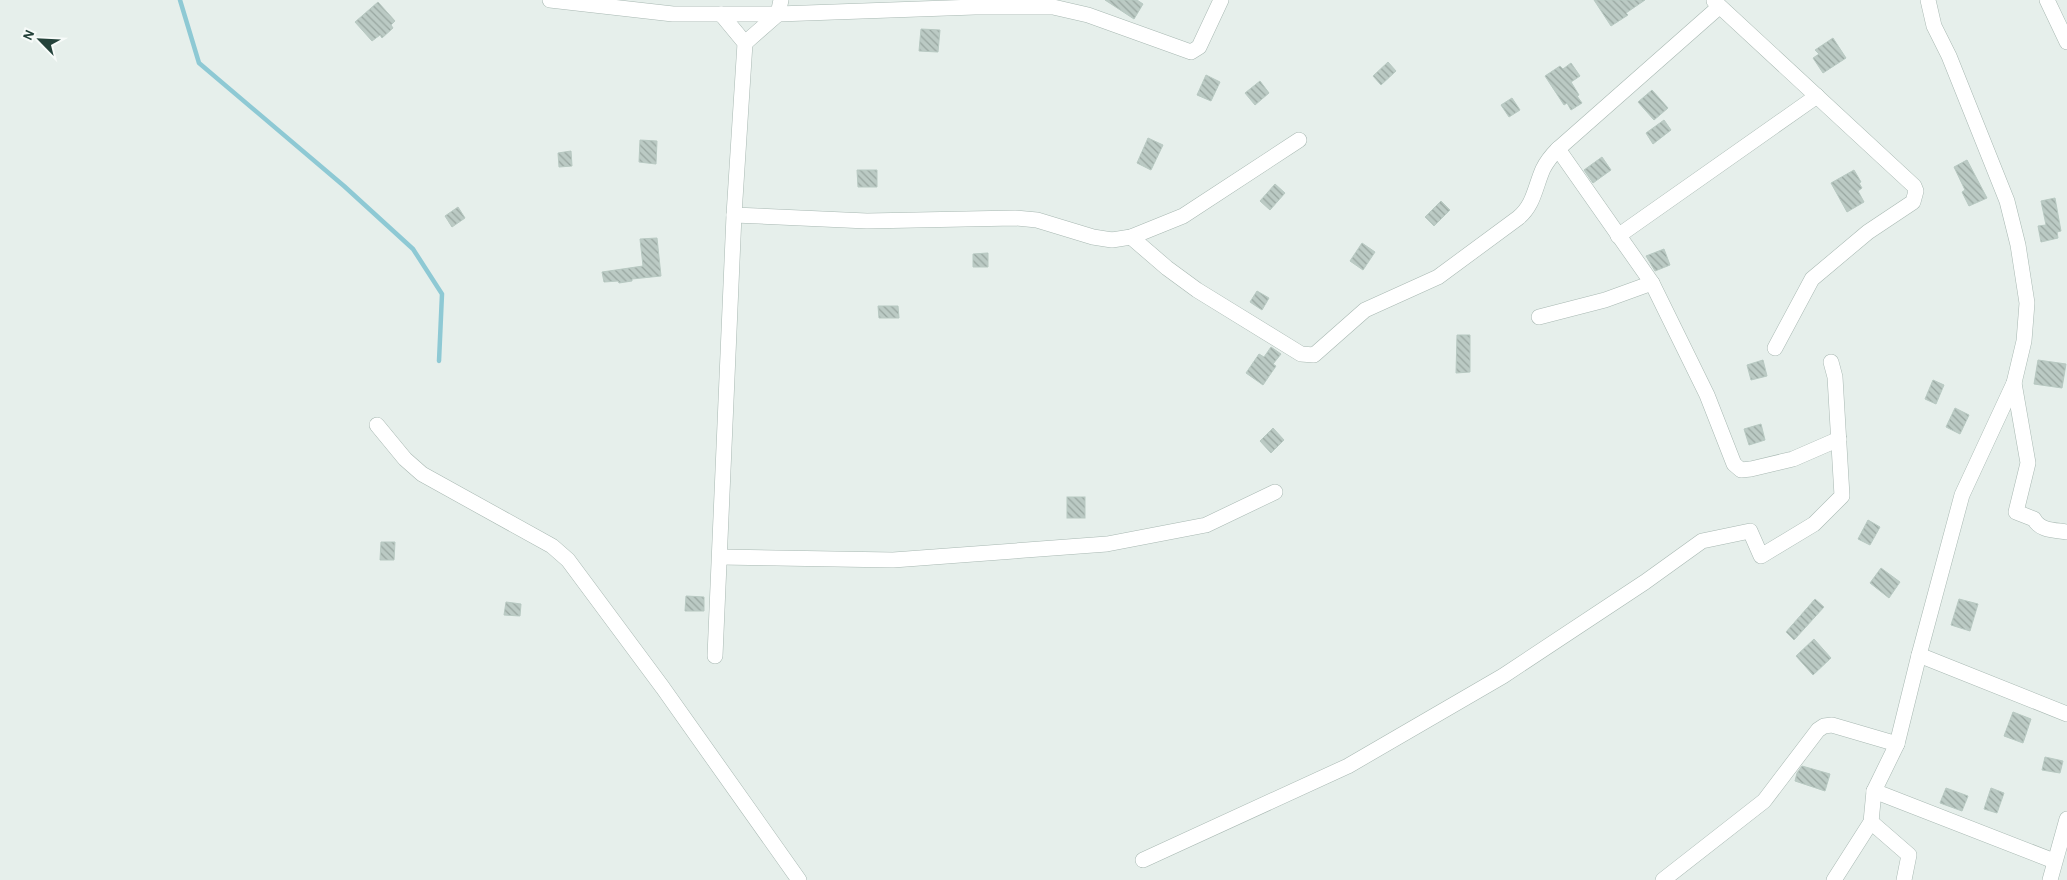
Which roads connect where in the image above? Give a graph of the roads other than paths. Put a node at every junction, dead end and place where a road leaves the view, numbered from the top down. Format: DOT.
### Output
graph roads {
  1 [pos="550,0"];
  2 [pos="1221,0"];
  3 [pos="1928,0"];
  4 [pos="2048,0"];
  5 [pos="1716,4"];
  6 [pos="779,7"];
  7 [pos="721,14"];
  8 [pos="2067,42"];
  9 [pos="745,43"];
  10 [pos="1817,96"];
  11 [pos="1299,140"];
  12 [pos="1558,149"];
  13 [pos="734,216"];
  14 [pos="1618,236"];
  15 [pos="1131,237"];
  16 [pos="1652,283"];
  17 [pos="1539,316"];
  18 [pos="1775,348"];
  19 [pos="1831,362"];
  20 [pos="2014,383"];
  21 [pos="377,426"];
  22 [pos="1839,439"];
  23 [pos="1275,492"];
  24 [pos="2067,532"];
  25 [pos="720,557"];
  26 [pos="1919,655"];
  27 [pos="715,656"];
  28 [pos="2067,714"];
  29 [pos="1897,744"];
  30 [pos="1874,791"];
  31 [pos="2067,819"];
  32 [pos="1871,822"];
  33 [pos="1144,860"];
  34 [pos="2054,862"];
  35 [pos="799,880"];
  36 [pos="1663,880"];
  37 [pos="1834,880"];
  38 [pos="1904,880"];
  39 [pos="2050,880"];
  1 -- 7 [label="street"];
  2 -- 6 [label="street"];
  3 -- 20 [label="street"];
  4 -- 8 [label="street"];
  5 -- 10 [label="street"];
  5 -- 12 [label="street"];
  6 -- 7 [label="street"];
  6 -- 9 [label="street"];
  7 -- 9 [label="street"];
  9 -- 13 [label="street"];
  10 -- 14 [label="street"];
  10 -- 18 [label="street"];
  11 -- 15 [label="street"];
  12 -- 14 [label="street"];
  12 -- 15 [label="street"];
  13 -- 15 [label="street"];
  13 -- 25 [label="street"];
  14 -- 16 [label="street"];
  16 -- 17 [label="street"];
  16 -- 22 [label="street"];
  19 -- 22 [label="street"];
  20 -- 24 [label="street"];
  20 -- 26 [label="street"];
  21 -- 35 [label="street"];
  22 -- 33 [label="street"];
  23 -- 25 [label="street"];
  25 -- 27 [label="street"];
  26 -- 28 [label="street"];
  26 -- 29 [label="street"];
  29 -- 30 [label="street"];
  29 -- 36 [label="street"];
  30 -- 32 [label="street"];
  30 -- 34 [label="street"];
  31 -- 34 [label="street"];
  32 -- 37 [label="street"];
  32 -- 38 [label="street"];
  34 -- 39 [label="street"];
}
